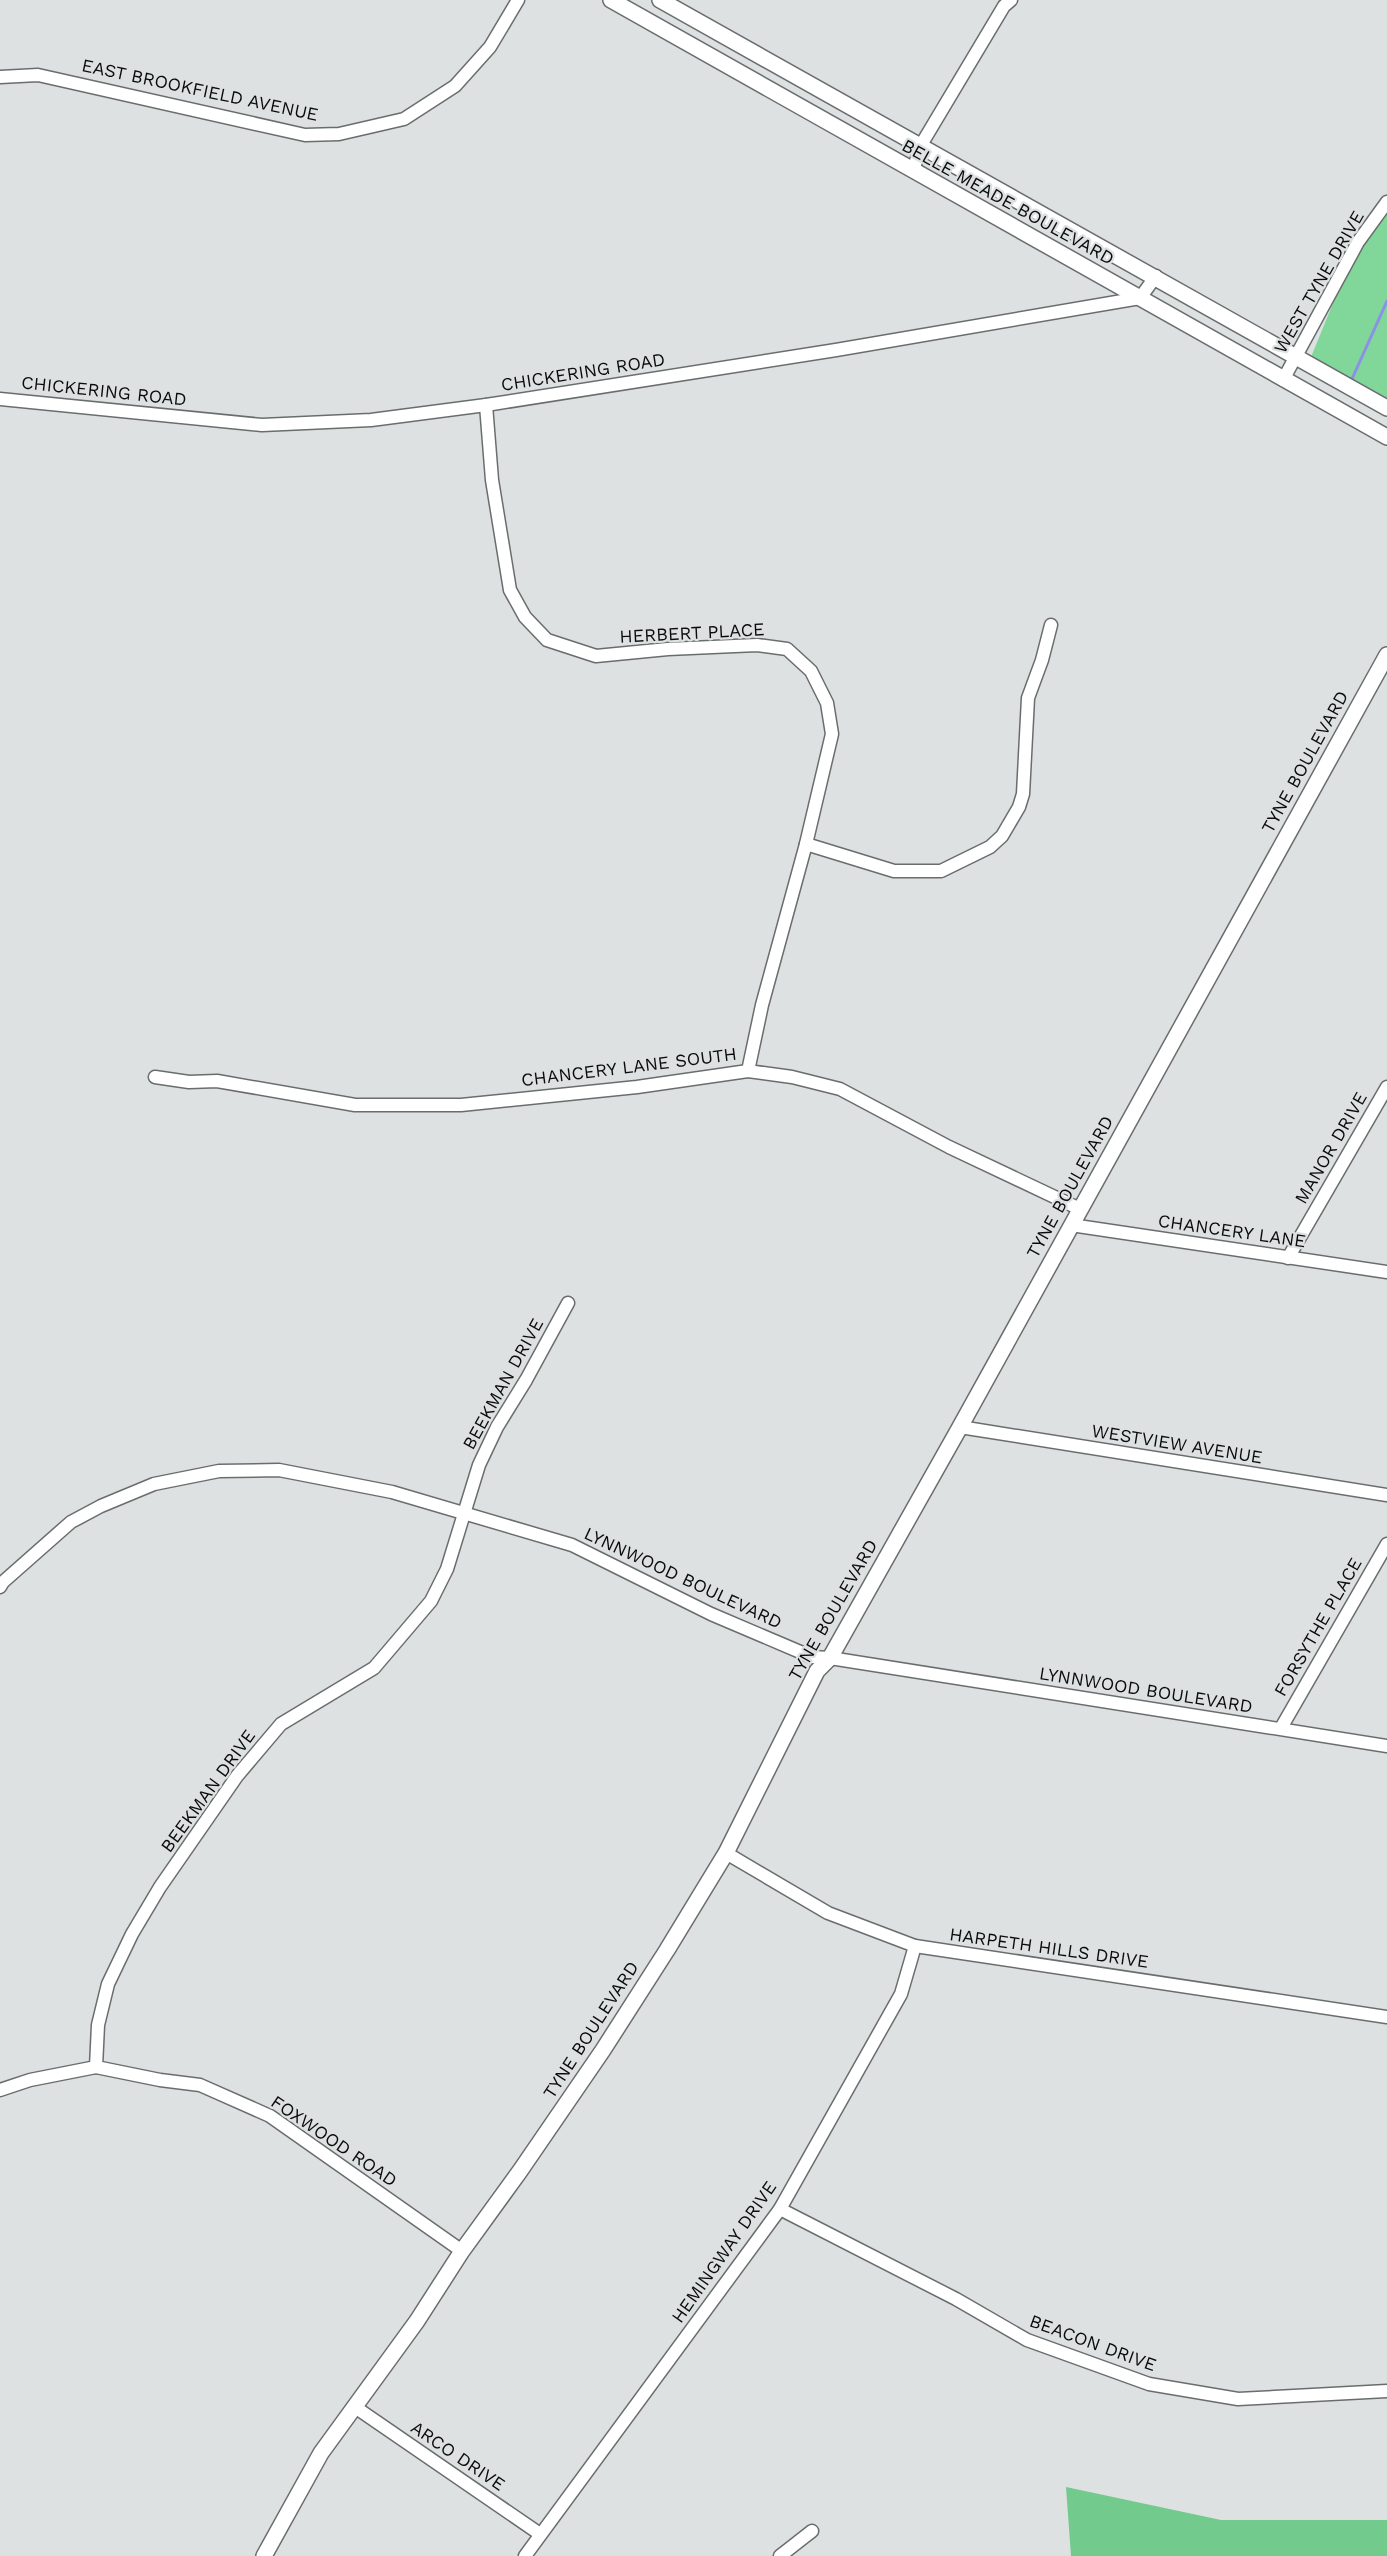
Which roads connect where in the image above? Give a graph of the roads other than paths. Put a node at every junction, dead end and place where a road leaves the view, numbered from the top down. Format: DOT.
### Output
graph roads {
  1 [pos="518,0"];
  2 [pos="611,0"];
  3 [pos="660,0"];
  4 [pos="1011,0"];
  5 [pos="0,77"];
  6 [pos="921,145"];
  7 [pos="914,171"];
  8 [pos="1387,202"];
  9 [pos="1156,276"];
  10 [pos="1140,298"];
  11 [pos="1296,356"];
  12 [pos="1283,380"];
  13 [pos="0,399"];
  14 [pos="486,405"];
  15 [pos="1387,408"];
  16 [pos="1387,437"];
  17 [pos="1051,625"];
  18 [pos="1387,655"];
  19 [pos="806,844"];
  20 [pos="748,1071"];
  21 [pos="155,1077"];
  22 [pos="1387,1087"];
  23 [pos="1080,1209"];
  24 [pos="1071,1226"];
  25 [pos="1288,1258"];
  26 [pos="1387,1272"];
  27 [pos="568,1303"];
  28 [pos="960,1427"];
  29 [pos="1387,1495"];
  30 [pos="463,1511"];
  31 [pos="1387,1545"];
  32 [pos="0,1587"];
  33 [pos="830,1658"];
  34 [pos="1281,1728"];
  35 [pos="1387,1746"];
  36 [pos="726,1853"];
  37 [pos="915,1946"];
  38 [pos="1387,2017"];
  39 [pos="96,2067"];
  40 [pos="0,2090"];
  41 [pos="780,2209"];
  42 [pos="462,2251"];
  43 [pos="1387,2391"];
  44 [pos="355,2407"];
  45 [pos="812,2531"];
  46 [pos="540,2534"];
  47 [pos="264,2556"];
  48 [pos="525,2556"];
  49 [pos="780,2556"];
  1 -- 5 [label="street, EAST BROOKFIELD AVENUE"];
  2 -- 7 [label="street, BELLE MEADE BOULEVARD"];
  3 -- 6 [label="street, BELLE MEADE BOULEVARD"];
  4 -- 6 [label="street"];
  6 -- 7 [label="street"];
  6 -- 9 [label="street, BELLE MEADE BOULEVARD"];
  7 -- 10 [label="street, BELLE MEADE BOULEVARD"];
  8 -- 11 [label="street, WEST TYNE DRIVE"];
  9 -- 10 [label="street"];
  9 -- 11 [label="street, BELLE MEADE BOULEVARD"];
  10 -- 12 [label="street, BELLE MEADE BOULEVARD"];
  10 -- 14 [label="street, CHICKERING ROAD"];
  11 -- 12 [label="street, WEST TYNE DRIVE"];
  11 -- 15 [label="street, BELLE MEADE BOULEVARD"];
  12 -- 16 [label="street, BELLE MEADE BOULEVARD"];
  13 -- 14 [label="street, CHICKERING ROAD"];
  14 -- 19 [label="street, HERBERT PLACE"];
  17 -- 19 [label="street"];
  18 -- 23 [label="street, TYNE BOULEVARD"];
  19 -- 20 [label="street, HERBERT PLACE"];
  20 -- 21 [label="street, CHANCERY LANE SOUTH"];
  20 -- 23 [label="street, CHANCERY LANE SOUTH"];
  22 -- 25 [label="street, MANOR DRIVE"];
  23 -- 24 [label="street, TYNE BOULEVARD"];
  24 -- 25 [label="street, CHANCERY LANE"];
  24 -- 28 [label="street, TYNE BOULEVARD"];
  25 -- 26 [label="street, CHANCERY LANE"];
  27 -- 30 [label="street, BEEKMAN DRIVE"];
  28 -- 29 [label="street, WESTVIEW AVENUE"];
  28 -- 33 [label="street, TYNE BOULEVARD"];
  30 -- 32 [label="street, LYNNWOOD BOULEVARD"];
  30 -- 33 [label="street, LYNNWOOD BOULEVARD"];
  30 -- 39 [label="street, BEEKMAN DRIVE"];
  31 -- 34 [label="street, FORSYTHE PLACE"];
  33 -- 34 [label="street, LYNNWOOD BOULEVARD"];
  33 -- 36 [label="street, TYNE BOULEVARD"];
  34 -- 35 [label="street, LYNNWOOD BOULEVARD"];
  36 -- 37 [label="street, HARPETH HILLS DRIVE"];
  36 -- 42 [label="street, TYNE BOULEVARD"];
  37 -- 38 [label="street, HARPETH HILLS DRIVE"];
  37 -- 41 [label="street, HEMINGWAY DRIVE"];
  39 -- 40 [label="street, FOXWOOD ROAD"];
  39 -- 42 [label="street, FOXWOOD ROAD"];
  41 -- 43 [label="street, BEACON DRIVE"];
  41 -- 46 [label="street, HEMINGWAY DRIVE"];
  42 -- 44 [label="street, TYNE BOULEVARD"];
  44 -- 46 [label="street, ARCO DRIVE"];
  44 -- 47 [label="street, TYNE BOULEVARD"];
  45 -- 49 [label="street"];
  46 -- 48 [label="street, HEMINGWAY DRIVE"];
}
